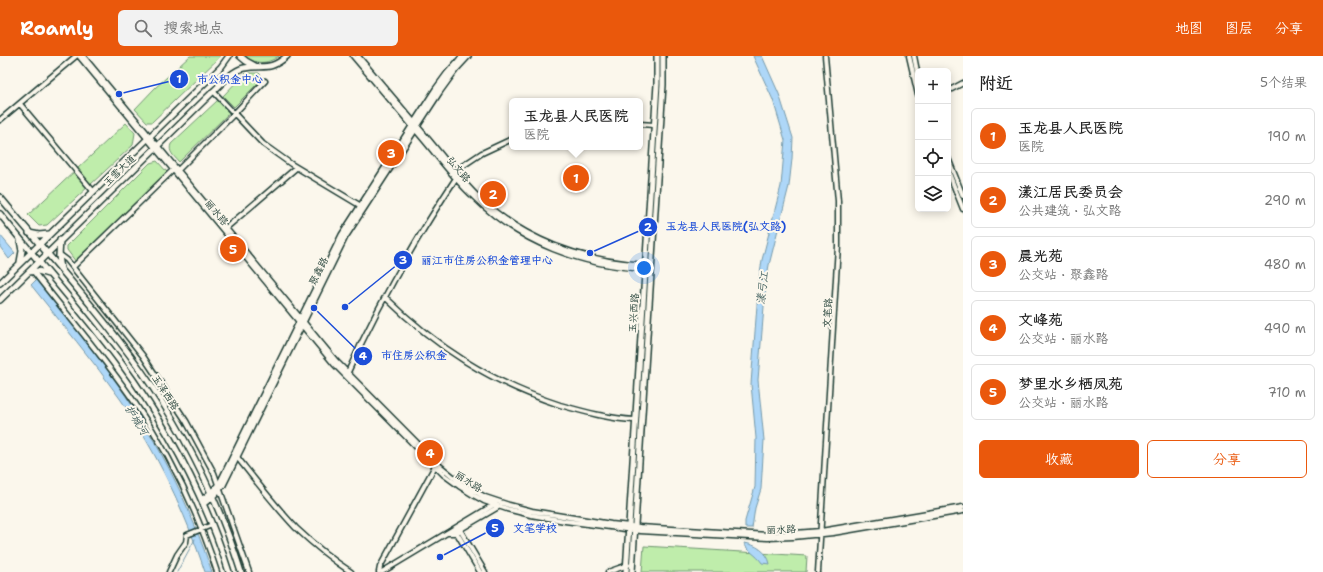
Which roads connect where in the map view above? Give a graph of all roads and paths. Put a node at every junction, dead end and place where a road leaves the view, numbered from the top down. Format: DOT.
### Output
graph roads {
  1 [pos="77,56"];
  2 [pos="83,56"];
  3 [pos="229,56"];
  4 [pos="240,56"];
  5 [pos="287,56"];
  6 [pos="353,56"];
  7 [pos="358,56"];
  8 [pos="463,56"];
  9 [pos="468,56"];
  10 [pos="657,56"];
  11 [pos="663,56"];
  12 [pos="825,56"];
  13 [pos="909,56"];
  14 [pos="914,56"];
  15 [pos="258,67"];
  16 [pos="916,68"];
  17 [pos="265,81"];
  18 [pos="915,82"];
  19 [pos="963,84"];
  20 [pos="213,90"];
  21 [pos="951,90"];
  22 [pos="20,104"];
  23 [pos="234,114"];
  24 [pos="0,120"];
  25 [pos="643,124"];
  26 [pos="654,125"];
  27 [pos="415,126"];
  28 [pos="148,138"];
  29 [pos="509,140"];
  30 [pos="156,147"];
  31 [pos="951,166"];
  32 [pos="296,168"];
  33 [pos="175,170"];
  34 [pos="455,171"];
  35 [pos="950,176"];
  36 [pos="456,178"];
  37 [pos="93,191"];
  38 [pos="963,196"];
  39 [pos="0,197"];
  40 [pos="361,206"];
  41 [pos="963,209"];
  42 [pos="0,214"];
  43 [pos="226,228"];
  44 [pos="30,233"];
  45 [pos="50,234"];
  46 [pos="20,239"];
  47 [pos="60,240"];
  48 [pos="39,244"];
  49 [pos="31,252"];
  50 [pos="47,254"];
  51 [pos="59,254"];
  52 [pos="38,262"];
  53 [pos="20,263"];
  54 [pos="645,267"];
  55 [pos="73,268"];
  56 [pos="651,268"];
  57 [pos="31,272"];
  58 [pos="62,272"];
  59 [pos="49,275"];
  60 [pos="0,283"];
  61 [pos="385,297"];
  62 [pos="0,300"];
  63 [pos="301,322"];
  64 [pos="348,372"];
  65 [pos="635,420"];
  66 [pos="237,457"];
  67 [pos="435,466"];
  68 [pos="219,488"];
  69 [pos="212,495"];
  70 [pos="202,502"];
  71 [pos="501,504"];
  72 [pos="495,505"];
  73 [pos="963,507"];
  74 [pos="963,511"];
  75 [pos="212,525"];
  76 [pos="628,528"];
  77 [pos="635,528"];
  78 [pos="457,529"];
  79 [pos="200,530"];
  80 [pos="820,533"];
  81 [pos="632,564"];
  82 [pos="626,566"];
  83 [pos="169,572"];
  84 [pos="217,572"];
  85 [pos="229,572"];
  86 [pos="241,572"];
  87 [pos="249,572"];
  88 [pos="351,572"];
  89 [pos="380,572"];
  90 [pos="480,572"];
  91 [pos="485,572"];
  92 [pos="608,572"];
  93 [pos="626,572"];
  94 [pos="632,572"];
  95 [pos="818,572"];
  1 -- 22 [label="street"];
  1 -- 28 [label="street, 丽水路"];
  2 -- 28 [label="street, 丽水路"];
  3 -- 28 [label="main road, 玉雪大道"];
  4 -- 15 [label="main road"];
  5 -- 15 [label="main road, 玉雪大道"];
  6 -- 27 [label="street, 弘文路"];
  7 -- 27 [label="street, 弘文路"];
  8 -- 27 [label="main road, 聚鑫路"];
  9 -- 27 [label="main road, 聚鑫路"];
  10 -- 26 [label="main road, 玉兴西路"];
  11 -- 56 [label="main road, 玉兴西路"];
  12 -- 80 [label="street, 文笔路"];
  13 -- 18 [label="street"];
  14 -- 16 [label="street"];
  15 -- 20 [label="main road, 玉雪大道"];
  17 -- 23 [label="street"];
  19 -- 21 [label="street"];
  20 -- 23 [label="street"];
  20 -- 30 [label="main road, 玉雪大道"];
  22 -- 24 [label="street"];
  22 -- 37 [label="street"];
  23 -- 32 [label="street"];
  23 -- 33 [label="street"];
  25 -- 26 [label="street"];
  26 -- 54 [label="main road, 玉兴西路"];
  27 -- 34 [label="street, 弘文路"];
  27 -- 36 [label="street, 弘文路"];
  27 -- 40 [label="main road, 聚鑫路"];
  27 -- 63 [label="main road, 聚鑫路"];
  28 -- 30 [label="street, 丽水路"];
  28 -- 37 [label="main road, 玉雪大道"];
  29 -- 34 [label="street"];
  30 -- 33 [label="street, 丽水路"];
  30 -- 47 [label="main road, 玉雪大道"];
  31 -- 38 [label="street"];
  32 -- 40 [label="street"];
  32 -- 43 [label="street"];
  33 -- 43 [label="street, 丽水路"];
  33 -- 55 [label="street"];
  33 -- 63 [label="street, 丽水路"];
  34 -- 54 [label="street, 弘文路"];
  35 -- 41 [label="street"];
  36 -- 54 [label="street, 弘文路"];
  36 -- 61 [label="street"];
  37 -- 45 [label="main road, 玉雪大道"];
  39 -- 44 [label="main road, 玉泽西路"];
  40 -- 63 [label="main road, 聚鑫路"];
  42 -- 46 [label="main road, 玉泽西路"];
  43 -- 63 [label="street, 丽水路"];
  44 -- 45 [label="main road"];
  44 -- 48 [label="main road, 玉泽西路"];
  45 -- 48 [label="main road, 玉雪大道"];
  46 -- 49 [label="main road, 玉泽西路"];
  46 -- 53 [label="main road"];
  47 -- 50 [label="main road, 玉雪大道"];
  47 -- 51 [label="main road"];
  48 -- 49 [label="main road, 玉雪大道"];
  48 -- 50 [label="main road, 玉泽西路"];
  49 -- 52 [label="main road, 玉泽西路"];
  49 -- 53 [label="main road, 玉雪大道"];
  50 -- 52 [label="main road, 玉雪大道"];
  50 -- 58 [label="main road, 玉泽西路"];
  51 -- 55 [label="street"];
  51 -- 58 [label="main road"];
  52 -- 57 [label="main road, 玉雪大道"];
  52 -- 59 [label="main road, 玉泽西路"];
  53 -- 60 [label="main road, 玉雪大道"];
  54 -- 56 [label="street, 弘文路"];
  54 -- 65 [label="main road, 玉兴西路"];
  55 -- 68 [label="street"];
  56 -- 77 [label="main road, 玉兴西路"];
  57 -- 59 [label="main road"];
  57 -- 62 [label="main road, 玉雪大道"];
  57 -- 79 [label="street"];
  58 -- 69 [label="main road, 玉泽西路"];
  59 -- 70 [label="main road, 玉泽西路"];
  61 -- 64 [label="street"];
  61 -- 65 [label="street"];
  63 -- 64 [label="street, 丽水路"];
  63 -- 66 [label="main road, 聚鑫路"];
  63 -- 67 [label="street, 丽水路"];
  63 -- 68 [label="main road, 聚鑫路"];
  64 -- 71 [label="street, 丽水路"];
  65 -- 76 [label="main road, 玉兴西路"];
  66 -- 68 [label="main road, 聚鑫路"];
  66 -- 88 [label="street"];
  67 -- 72 [label="street, 丽水路"];
  67 -- 89 [label="street"];
  68 -- 69 [label="main road, 聚鑫路"];
  68 -- 87 [label="street"];
  69 -- 70 [label="main road, 聚鑫路"];
  69 -- 86 [label="main road, 玉泽西路"];
  70 -- 75 [label="main road, 玉泽西路"];
  71 -- 72 [label="street"];
  71 -- 76 [label="street, 丽水路"];
  71 -- 78 [label="street"];
  72 -- 78 [label="street"];
  73 -- 80 [label="street, 丽水路"];
  74 -- 80 [label="street, 丽水路"];
  75 -- 79 [label="street"];
  75 -- 85 [label="main road, 玉泽西路"];
  76 -- 77 [label="street, 丽水路"];
  76 -- 82 [label="main road, 玉兴西路"];
  77 -- 80 [label="street, 丽水路"];
  77 -- 81 [label="main road, 玉兴西路"];
  78 -- 89 [label="street"];
  78 -- 90 [label="street"];
  78 -- 91 [label="street"];
  79 -- 83 [label="street"];
  79 -- 84 [label="street"];
  80 -- 95 [label="street, 文笔路"];
  81 -- 82 [label="street"];
  81 -- 94 [label="main road, 玉兴西路"];
  82 -- 92 [label="street"];
  82 -- 93 [label="main road, 玉兴西路"];
}
